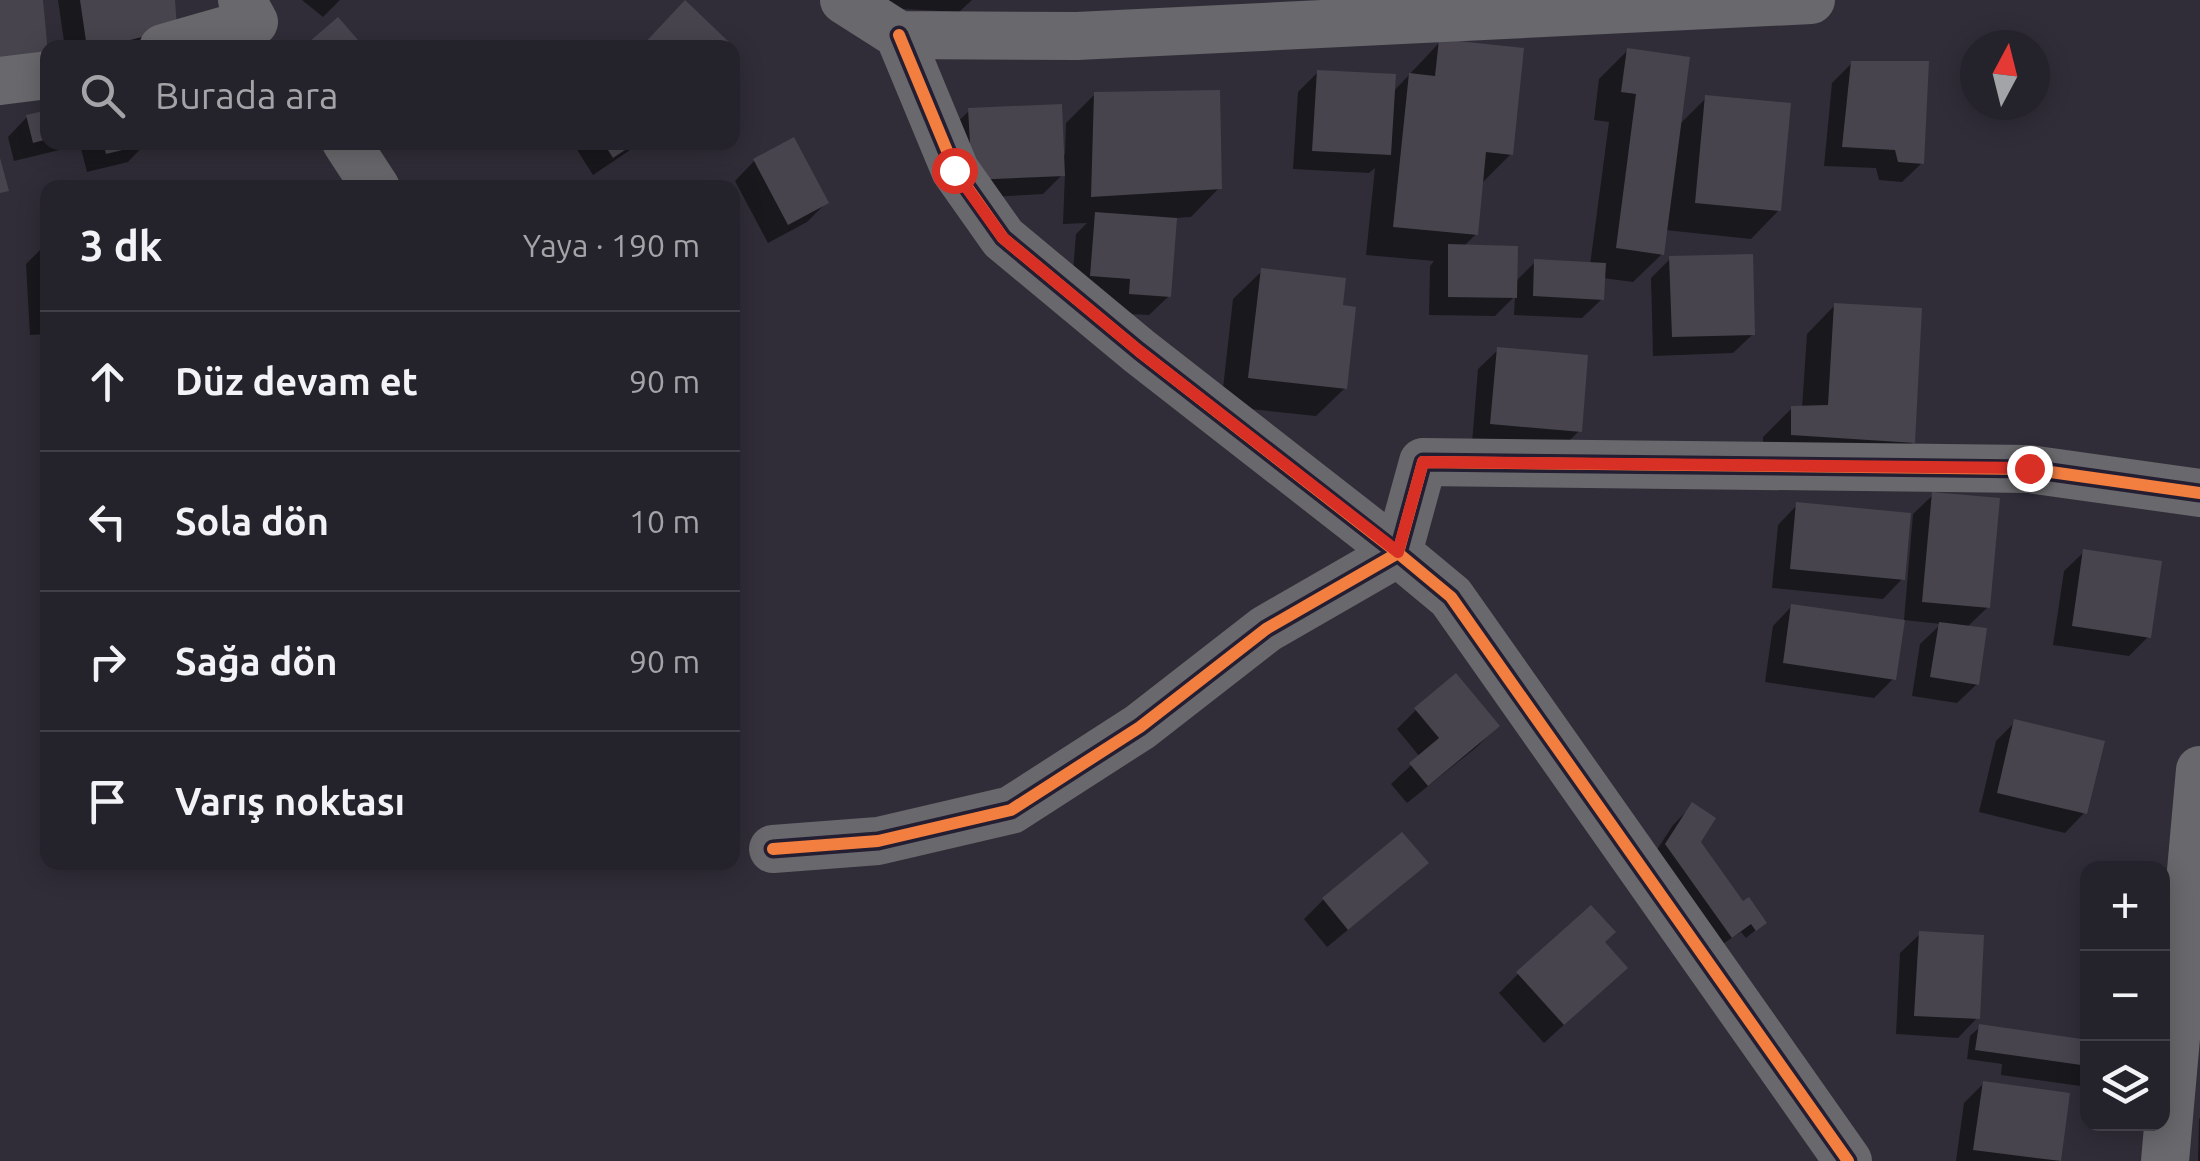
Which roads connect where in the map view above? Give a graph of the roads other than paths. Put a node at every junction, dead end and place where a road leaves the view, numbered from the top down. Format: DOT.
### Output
graph roads {
  1 [pos="844,0"];
  2 [pos="1811,0"];
  3 [pos="260,23"];
  4 [pos="899,34"];
  5 [pos="194,40"];
  6 [pos="40,76"];
  7 [pos="0,81"];
  8 [pos="351,150"];
  9 [pos="371,180"];
  10 [pos="2200,493"];
  11 [pos="1398,552"];
  12 [pos="2200,770"];
  13 [pos="773,850"];
  14 [pos="1848,1161"];
  15 [pos="2165,1161"];
  1 -- 4 [label="street"];
  2 -- 4 [label="street"];
  3 -- 5 [label="street"];
  4 -- 11 [label="street"];
  6 -- 7 [label="street"];
  8 -- 9 [label="street"];
  10 -- 11 [label="street"];
  11 -- 13 [label="street"];
  11 -- 14 [label="street"];
  12 -- 15 [label="street"];
}
